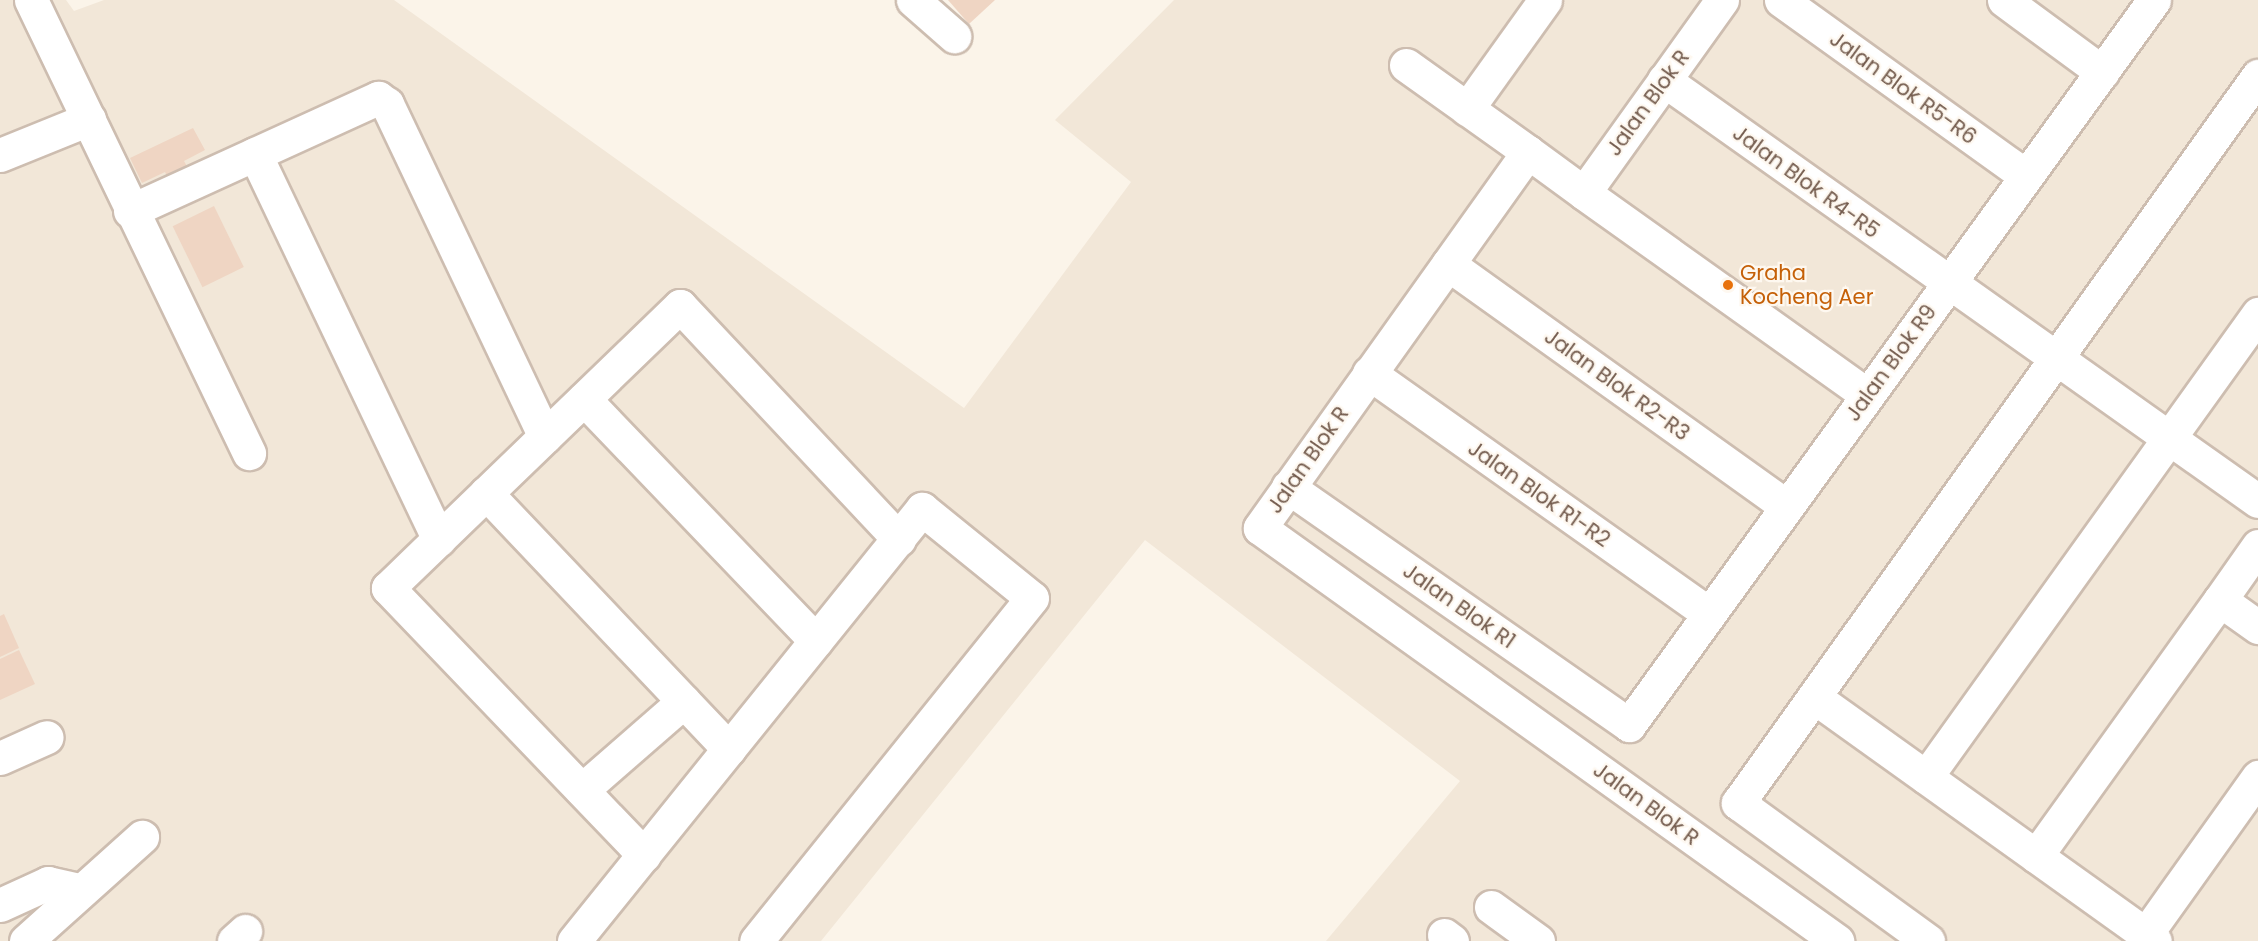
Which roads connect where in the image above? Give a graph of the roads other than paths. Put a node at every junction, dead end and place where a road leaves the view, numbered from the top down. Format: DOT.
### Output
graph roads {
  1 [pos="31,0"];
  2 [pos="913,0"];
  3 [pos="1545,0"];
  4 [pos="1722,0"];
  5 [pos="1781,0"];
  6 [pos="2004,0"];
  7 [pos="2154,0"];
  8 [pos="954,36"];
  9 [pos="1406,65"];
  10 [pos="2102,72"];
  11 [pos="2258,76"];
  12 [pos="1664,80"];
  13 [pos="1467,109"];
  14 [pos="89,119"];
  15 [pos="1528,152"];
  16 [pos="255,154"];
  17 [pos="0,155"];
  18 [pos="2026,176"];
  19 [pos="1584,193"];
  20 [pos="130,211"];
  21 [pos="1448,264"];
  22 [pos="1949,284"];
  23 [pos="2258,314"];
  24 [pos="2056,359"];
  25 [pos="1370,373"];
  26 [pos="1867,396"];
  27 [pos="584,399"];
  28 [pos="545,436"];
  29 [pos="2169,437"];
  30 [pos="249,453"];
  31 [pos="1288,487"];
  32 [pos="486,493"];
  33 [pos="2258,501"];
  34 [pos="1787,507"];
  35 [pos="899,538"];
  36 [pos="439,539"];
  37 [pos="2258,546"];
  38 [pos="2220,600"];
  39 [pos="1709,614"];
  40 [pos="2258,627"];
  41 [pos="816,641"];
  42 [pos="1814,696"];
  43 [pos="684,701"];
  44 [pos="1629,725"];
  45 [pos="47,737"];
  46 [pos="729,749"];
  47 [pos="0,758"];
  48 [pos="1926,777"];
  49 [pos="2258,777"];
  50 [pos="582,790"];
  51 [pos="142,837"];
  52 [pos="644,855"];
  53 [pos="2036,856"];
  54 [pos="79,891"];
  55 [pos="0,905"];
  56 [pos="1491,907"];
  57 [pos="2150,938"];
  58 [pos="26,941"];
  59 [pos="574,941"];
  60 [pos="756,941"];
  61 [pos="1538,941"];
  62 [pos="1837,941"];
  63 [pos="1928,941"];
  1 -- 14 [label="street"];
  2 -- 8 [label="street"];
  3 -- 13 [label="street"];
  4 -- 12 [label="street, Jalan Blok R"];
  5 -- 18 [label="street, Jalan Blok R5-R6"];
  6 -- 10 [label="street"];
  7 -- 10 [label="street, Jalan Blok R9"];
  9 -- 13 [label="street"];
  10 -- 18 [label="street, Jalan Blok R9"];
  11 -- 24 [label="street"];
  12 -- 19 [label="street, Jalan Blok R"];
  12 -- 22 [label="street, Jalan Blok R4-R5"];
  13 -- 15 [label="street"];
  14 -- 17 [label="street"];
  14 -- 20 [label="street"];
  15 -- 19 [label="street"];
  15 -- 21 [label="street, Jalan Blok R"];
  16 -- 20 [label="street"];
  16 -- 28 [label="street"];
  16 -- 36 [label="street"];
  18 -- 22 [label="street, Jalan Blok R9"];
  19 -- 26 [label="street"];
  20 -- 30 [label="street"];
  21 -- 25 [label="street, Jalan Blok R"];
  21 -- 34 [label="street, Jalan Blok R2-R3"];
  22 -- 24 [label="street, Jalan Blok R4-R5"];
  22 -- 26 [label="street, Jalan Blok R9"];
  23 -- 29 [label="street"];
  24 -- 29 [label="street, Jalan Blok R4-R5"];
  24 -- 42 [label="street"];
  25 -- 31 [label="street, Jalan Blok R"];
  25 -- 39 [label="street, Jalan Blok R1-R2"];
  26 -- 34 [label="street, Jalan Blok R9"];
  27 -- 28 [label="street"];
  27 -- 35 [label="street"];
  27 -- 41 [label="street"];
  28 -- 32 [label="street"];
  29 -- 33 [label="street, Jalan Blok R4-R5"];
  29 -- 48 [label="street"];
  31 -- 44 [label="street, Jalan Blok R1"];
  31 -- 62 [label="street, Jalan Blok R"];
  32 -- 36 [label="street"];
  32 -- 43 [label="street"];
  34 -- 39 [label="street, Jalan Blok R9"];
  35 -- 41 [label="street"];
  35 -- 60 [label="street"];
  36 -- 50 [label="street"];
  37 -- 38 [label="street"];
  38 -- 40 [label="street"];
  38 -- 53 [label="street"];
  39 -- 44 [label="street, Jalan Blok R9"];
  41 -- 46 [label="street"];
  42 -- 48 [label="street"];
  42 -- 63 [label="street"];
  43 -- 46 [label="street"];
  43 -- 50 [label="street"];
  45 -- 47 [label="street"];
  46 -- 52 [label="street"];
  48 -- 53 [label="street"];
  49 -- 57 [label="street"];
  50 -- 52 [label="street"];
  51 -- 54 [label="street"];
  52 -- 59 [label="street"];
  53 -- 57 [label="street"];
  54 -- 55 [label="street"];
  54 -- 58 [label="street"];
  56 -- 61 [label="street"];
}
